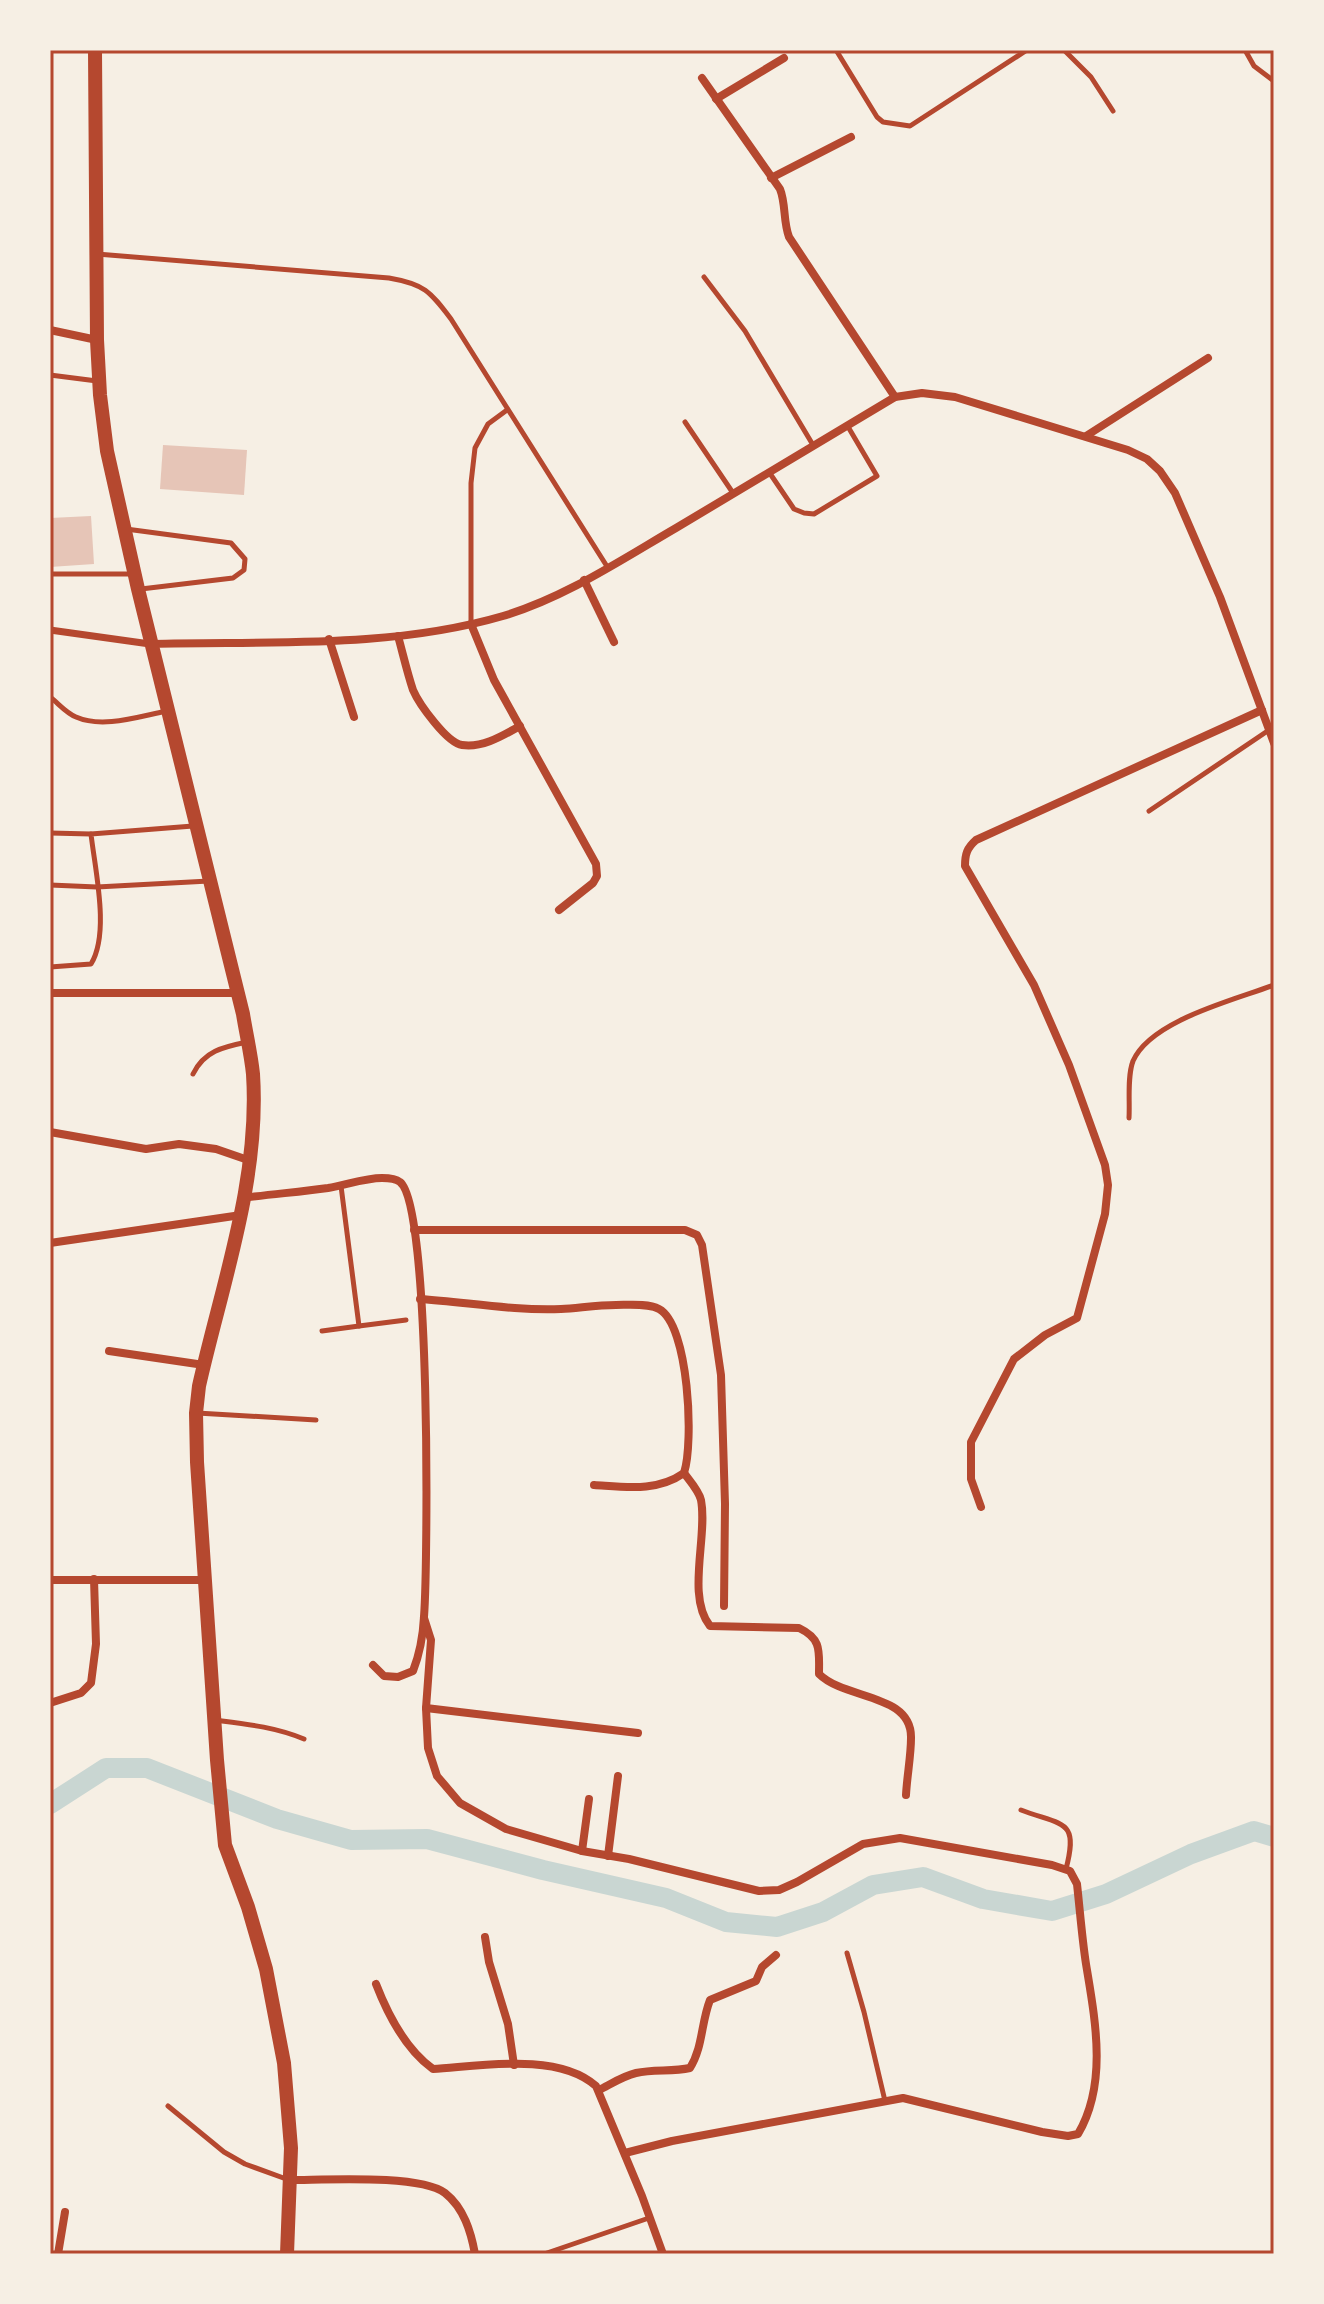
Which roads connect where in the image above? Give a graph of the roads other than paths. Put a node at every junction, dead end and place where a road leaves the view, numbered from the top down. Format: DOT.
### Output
graph roads {
  1 [pos="95,50"];
  2 [pos="836,50"];
  3 [pos="1027,50"];
  4 [pos="1064,50"];
  5 [pos="1245,50"];
  6 [pos="784,58"];
  7 [pos="702,78"];
  8 [pos="1274,81"];
  9 [pos="716,99"];
  10 [pos="1113,111"];
  11 [pos="851,137"];
  12 [pos="771,178"];
  13 [pos="96,254"];
  14 [pos="704,277"];
  15 [pos="50,330"];
  16 [pos="97,340"];
  17 [pos="1208,358"];
  18 [pos="50,375"];
  19 [pos="100,382"];
  20 [pos="895,397"];
  21 [pos="507,410"];
  22 [pos="685,422"];
  23 [pos="847,425"];
  24 [pos="1086,436"];
  25 [pos="814,445"];
  26 [pos="769,472"];
  27 [pos="733,493"];
  28 [pos="125,529"];
  29 [pos="608,568"];
  30 [pos="50,574"];
  31 [pos="584,580"];
  32 [pos="137,581"];
  33 [pos="471,624"];
  34 [pos="50,630"];
  35 [pos="398,636"];
  36 [pos="329,639"];
  37 [pos="614,642"];
  38 [pos="152,644"];
  39 [pos="50,697"];
  40 [pos="1262,710"];
  41 [pos="168,711"];
  42 [pos="354,717"];
  43 [pos="520,726"];
  44 [pos="1269,730"];
  45 [pos="1274,743"];
  46 [pos="1149,811"];
  47 [pos="197,825"];
  48 [pos="50,833"];
  49 [pos="91,834"];
  50 [pos="210,881"];
  51 [pos="50,885"];
  52 [pos="97,887"];
  53 [pos="559,910"];
  54 [pos="50,967"];
  55 [pos="1274,985"];
  56 [pos="50,993"];
  57 [pos="238,993"];
  58 [pos="248,1042"];
  59 [pos="193,1074"];
  60 [pos="1129,1118"];
  61 [pos="50,1132"];
  62 [pos="248,1160"];
  63 [pos="341,1186"];
  64 [pos="243,1198"];
  65 [pos="241,1215"];
  66 [pos="414,1230"];
  67 [pos="50,1243"];
  68 [pos="420,1299"];
  69 [pos="406,1320"];
  70 [pos="359,1326"];
  71 [pos="322,1331"];
  72 [pos="109,1351"];
  73 [pos="204,1365"];
  74 [pos="196,1413"];
  75 [pos="316,1420"];
  76 [pos="684,1473"];
  77 [pos="594,1485"];
  78 [pos="981,1507"];
  79 [pos="94,1579"];
  80 [pos="50,1580"];
  81 [pos="205,1580"];
  82 [pos="724,1606"];
  83 [pos="424,1618"];
  84 [pos="373,1665"];
  85 [pos="50,1703"];
  86 [pos="426,1708"];
  87 [pos="214,1720"];
  88 [pos="638,1733"];
  89 [pos="304,1739"];
  90 [pos="618,1776"];
  91 [pos="906,1795"];
  92 [pos="589,1799"];
  93 [pos="1021,1810"];
  94 [pos="582,1851"];
  95 [pos="608,1856"];
  96 [pos="1066,1869"];
  97 [pos="485,1937"];
  98 [pos="847,1953"];
  99 [pos="776,1955"];
  100 [pos="376,1984"];
  101 [pos="514,2065"];
  102 [pos="599,2090"];
  103 [pos="885,2102"];
  104 [pos="168,2106"];
  105 [pos="625,2153"];
  106 [pos="290,2180"];
  107 [pos="65,2212"];
  108 [pos="650,2218"];
  109 [pos="58,2254"];
  110 [pos="287,2254"];
  111 [pos="475,2254"];
  112 [pos="544,2254"];
  113 [pos="663,2254"];
  1 -- 13 [label="main road"];
  2 -- 3 [label="lane"];
  4 -- 10 [label="lane"];
  5 -- 8 [label="lane"];
  6 -- 9 [label="street"];
  7 -- 9 [label="street"];
  9 -- 12 [label="street"];
  11 -- 12 [label="street"];
  12 -- 20 [label="street"];
  13 -- 16 [label="main road"];
  13 -- 21 [label="lane"];
  14 -- 25 [label="lane"];
  15 -- 16 [label="street"];
  16 -- 19 [label="main road"];
  17 -- 24 [label="street"];
  18 -- 19 [label="lane"];
  19 -- 28 [label="main road"];
  20 -- 23 [label="street"];
  20 -- 24 [label="street"];
  21 -- 29 [label="lane"];
  21 -- 33 [label="lane"];
  22 -- 27 [label="lane"];
  23 -- 25 [label="street"];
  23 -- 26 [label="lane"];
  24 -- 40 [label="street"];
  25 -- 26 [label="street"];
  26 -- 27 [label="street"];
  27 -- 29 [label="street"];
  28 -- 32 [label="main road"];
  28 -- 32 [label="lane"];
  29 -- 31 [label="street"];
  30 -- 32 [label="lane"];
  31 -- 33 [label="street"];
  31 -- 37 [label="street"];
  32 -- 38 [label="main road"];
  33 -- 35 [label="street"];
  33 -- 43 [label="street"];
  34 -- 38 [label="street"];
  35 -- 36 [label="street"];
  35 -- 43 [label="street"];
  36 -- 38 [label="street"];
  36 -- 42 [label="street"];
  38 -- 41 [label="main road"];
  39 -- 41 [label="lane"];
  40 -- 44 [label="street"];
  40 -- 78 [label="street"];
  41 -- 47 [label="main road"];
  43 -- 53 [label="street"];
  44 -- 45 [label="street"];
  44 -- 46 [label="lane"];
  47 -- 49 [label="lane"];
  47 -- 50 [label="main road"];
  48 -- 49 [label="lane"];
  49 -- 52 [label="lane"];
  50 -- 52 [label="lane"];
  50 -- 57 [label="main road"];
  51 -- 52 [label="lane"];
  52 -- 54 [label="lane"];
  55 -- 60 [label="lane"];
  56 -- 57 [label="street"];
  57 -- 58 [label="main road"];
  58 -- 59 [label="lane"];
  58 -- 62 [label="main road"];
  61 -- 62 [label="street"];
  62 -- 64 [label="main road"];
  63 -- 64 [label="street"];
  63 -- 66 [label="street"];
  63 -- 70 [label="lane"];
  64 -- 65 [label="main road"];
  65 -- 67 [label="street"];
  65 -- 73 [label="main road"];
  66 -- 68 [label="street"];
  66 -- 82 [label="street"];
  68 -- 76 [label="street"];
  68 -- 83 [label="street"];
  69 -- 70 [label="lane"];
  70 -- 71 [label="lane"];
  72 -- 73 [label="street"];
  73 -- 74 [label="main road"];
  74 -- 75 [label="lane"];
  74 -- 81 [label="main road"];
  76 -- 77 [label="street"];
  76 -- 91 [label="street"];
  79 -- 80 [label="street"];
  79 -- 81 [label="street"];
  79 -- 85 [label="street"];
  81 -- 87 [label="main road"];
  83 -- 84 [label="street"];
  83 -- 86 [label="street"];
  86 -- 88 [label="street"];
  86 -- 94 [label="street"];
  87 -- 89 [label="lane"];
  87 -- 106 [label="main road"];
  90 -- 95 [label="street"];
  92 -- 94 [label="street"];
  93 -- 96 [label="lane"];
  94 -- 95 [label="street"];
  95 -- 96 [label="street"];
  96 -- 103 [label="street"];
  97 -- 101 [label="street"];
  98 -- 103 [label="lane"];
  99 -- 102 [label="street"];
  100 -- 101 [label="street"];
  101 -- 102 [label="street"];
  102 -- 105 [label="street"];
  103 -- 105 [label="street"];
  104 -- 106 [label="lane"];
  105 -- 108 [label="street"];
  106 -- 110 [label="main road"];
  106 -- 111 [label="street"];
  107 -- 109 [label="street"];
  108 -- 112 [label="lane"];
  108 -- 113 [label="street"];
}
